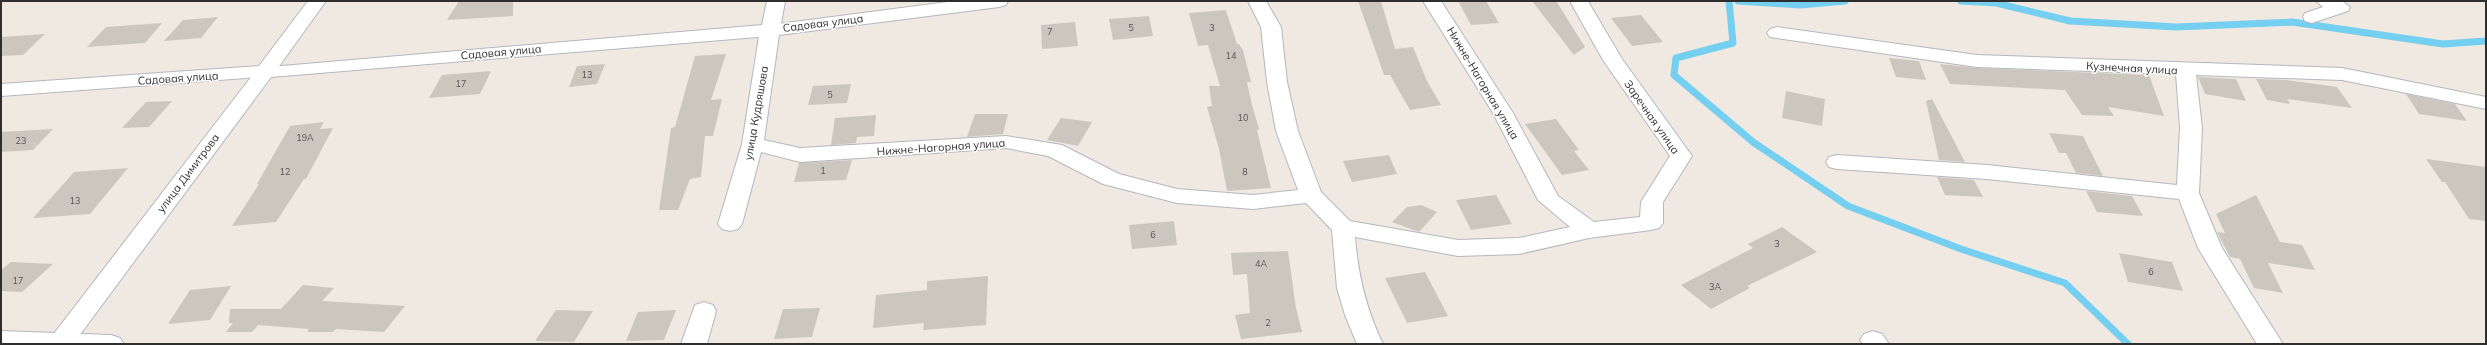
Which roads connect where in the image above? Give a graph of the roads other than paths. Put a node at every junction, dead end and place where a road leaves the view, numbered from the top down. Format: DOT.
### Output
graph roads {
  1 [pos="317,1"];
  2 [pos="776,1"];
  3 [pos="999,1"];
  4 [pos="1257,1"];
  5 [pos="1432,1"];
  6 [pos="1581,1"];
  7 [pos="2326,1"];
  8 [pos="2312,17"];
  9 [pos="770,30"];
  10 [pos="1777,33"];
  11 [pos="2186,70"];
  12 [pos="265,72"];
  13 [pos="1,90"];
  14 [pos="2486,103"];
  15 [pos="753,144"];
  16 [pos="1836,162"];
  17 [pos="2188,193"];
  18 [pos="1311,195"];
  19 [pos="730,224"];
  20 [pos="1343,228"];
  21 [pos="1589,230"];
  22 [pos="704,311"];
  23 [pos="1,340"];
  24 [pos="60,343"];
  25 [pos="111,344"];
  26 [pos="694,344"];
  27 [pos="1370,344"];
  28 [pos="2270,344"];
  1 -- 12 [label="street, улица Димитрова"];
  2 -- 9 [label="street, улица Кудряшова"];
  3 -- 9 [label="street, Садовая улица"];
  4 -- 18 [label="street"];
  5 -- 21 [label="street, Нижне-Нагорная улица"];
  6 -- 21 [label="street, Заречная улица"];
  7 -- 8 [label="street"];
  9 -- 12 [label="street, Садовая улица"];
  9 -- 15 [label="street, улица Кудряшова"];
  10 -- 11 [label="street, Кузнечная улица"];
  11 -- 14 [label="street, Кузнечная улица"];
  11 -- 17 [label="street"];
  12 -- 13 [label="street, Садовая улица"];
  12 -- 24 [label="street, улица Димитрова"];
  15 -- 18 [label="street, Нижне-Нагорная улица"];
  15 -- 19 [label="street, улица Кудряшова"];
  16 -- 17 [label="street"];
  17 -- 28 [label="street"];
  18 -- 20 [label="street"];
  20 -- 21 [label="street"];
  20 -- 27 [label="street"];
  22 -- 26 [label="street"];
  23 -- 24 [label="street"];
  24 -- 25 [label="street"];
}
